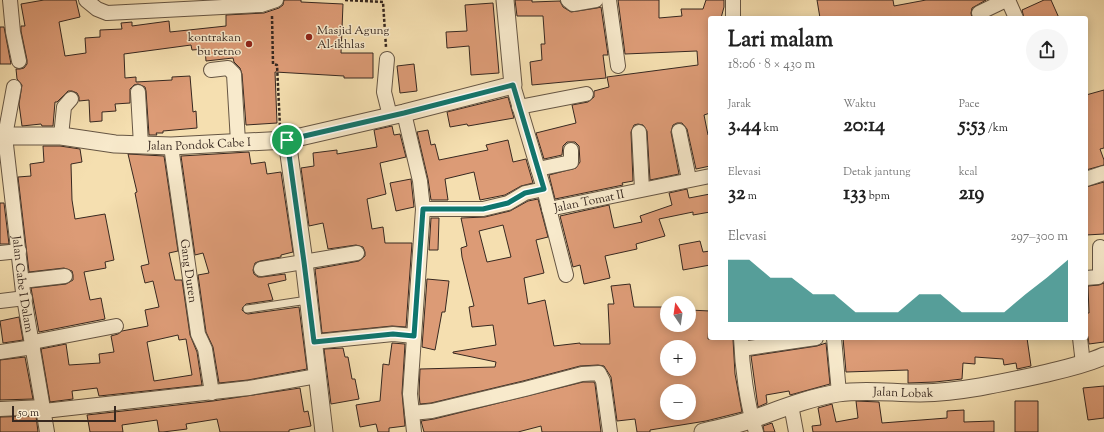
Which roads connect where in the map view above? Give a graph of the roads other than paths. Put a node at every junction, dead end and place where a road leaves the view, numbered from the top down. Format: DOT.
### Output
graph roads {
  1 [pos="11,0"];
  2 [pos="86,0"];
  3 [pos="505,0"];
  4 [pos="568,0"];
  5 [pos="596,0"];
  6 [pos="609,0"];
  7 [pos="733,0"];
  8 [pos="1007,0"];
  9 [pos="0,1"];
  10 [pos="274,1"];
  11 [pos="978,10"];
  12 [pos="733,16"];
  13 [pos="1015,16"];
  14 [pos="387,60"];
  15 [pos="19,61"];
  16 [pos="618,66"];
  17 [pos="211,70"];
  18 [pos="513,85"];
  19 [pos="14,87"];
  20 [pos="138,92"];
  21 [pos="586,94"];
  22 [pos="70,99"];
  23 [pos="519,108"];
  24 [pos="397,115"];
  25 [pos="679,131"];
  26 [pos="639,132"];
  27 [pos="284,134"];
  28 [pos="3,136"];
  29 [pos="61,136"];
  30 [pos="238,142"];
  31 [pos="141,145"];
  32 [pos="171,146"];
  33 [pos="571,150"];
  34 [pos="538,169"];
  35 [pos="1104,173"];
  36 [pos="708,176"];
  37 [pos="1088,177"];
  38 [pos="6,180"];
  39 [pos="689,180"];
  40 [pos="1104,181"];
  41 [pos="1088,185"];
  42 [pos="544,189"];
  43 [pos="642,189"];
  44 [pos="423,209"];
  45 [pos="549,209"];
  46 [pos="1100,247"];
  47 [pos="19,251"];
  48 [pos="0,253"];
  49 [pos="356,253"];
  50 [pos="304,262"];
  51 [pos="261,269"];
  52 [pos="566,275"];
  53 [pos="65,276"];
  54 [pos="1088,278"];
  55 [pos="22,281"];
  56 [pos="24,298"];
  57 [pos="0,301"];
  58 [pos="308,302"];
  59 [pos="246,309"];
  60 [pos="116,326"];
  61 [pos="414,336"];
  62 [pos="786,340"];
  63 [pos="834,340"];
  64 [pos="1080,340"];
  65 [pos="314,342"];
  66 [pos="741,343"];
  67 [pos="33,344"];
  68 [pos="0,352"];
  69 [pos="1104,356"];
  70 [pos="1083,364"];
  71 [pos="318,376"];
  72 [pos="212,393"];
  73 [pos="839,393"];
  74 [pos="791,405"];
  75 [pos="0,409"];
  76 [pos="44,409"];
  77 [pos="412,413"];
  78 [pos="754,426"];
  79 [pos="724,430"];
  80 [pos="47,432"];
  81 [pos="324,432"];
  82 [pos="414,432"];
  83 [pos="610,432"];
  84 [pos="703,432"];
  85 [pos="796,432"];
  1 -- 9 [label="street"];
  1 -- 15 [label="street"];
  2 -- 10 [label="street"];
  3 -- 18 [label="street"];
  4 -- 5 [label="street"];
  6 -- 16 [label="street"];
  7 -- 12 [label="street"];
  8 -- 11 [label="street"];
  8 -- 13 [label="street"];
  14 -- 24 [label="street"];
  17 -- 30 [label="street"];
  18 -- 23 [label="street, Jalan Tomat II"];
  18 -- 24 [label="street, Jalan Pondok Cabe I"];
  19 -- 28 [label="street, Jalan Cabe I Dalam"];
  20 -- 31 [label="street"];
  21 -- 23 [label="street"];
  22 -- 29 [label="street"];
  23 -- 34 [label="street, Jalan Tomat II"];
  24 -- 27 [label="street, Jalan Pondok Cabe I"];
  24 -- 44 [label="street"];
  25 -- 39 [label="street"];
  26 -- 43 [label="street"];
  27 -- 30 [label="street, Jalan Pondok Cabe I"];
  27 -- 50 [label="street"];
  28 -- 29 [label="street, Jalan Pondok Cabe I"];
  28 -- 38 [label="street, Jalan Cabe I Dalam"];
  29 -- 31 [label="street, Jalan Pondok Cabe I"];
  30 -- 32 [label="street, Jalan Pondok Cabe I"];
  31 -- 32 [label="street, Jalan Pondok Cabe I"];
  32 -- 72 [label="street, Gang Duren"];
  33 -- 34 [label="street"];
  34 -- 42 [label="street, Jalan Tomat II"];
  35 -- 37 [label="street"];
  36 -- 39 [label="street, Jalan Tomat II"];
  38 -- 47 [label="street, Jalan Cabe I Dalam"];
  39 -- 43 [label="street, Jalan Tomat II"];
  40 -- 41 [label="street"];
  42 -- 44 [label="street"];
  42 -- 45 [label="street, Jalan Tomat II"];
  43 -- 45 [label="street, Jalan Tomat II"];
  44 -- 61 [label="street"];
  45 -- 52 [label="street"];
  46 -- 54 [label="street"];
  47 -- 48 [label="street"];
  47 -- 55 [label="street, Jalan Cabe I Dalam"];
  49 -- 50 [label="street"];
  50 -- 51 [label="street"];
  50 -- 58 [label="street"];
  53 -- 55 [label="street"];
  55 -- 56 [label="street, Jalan Cabe I Dalam"];
  56 -- 57 [label="street"];
  56 -- 67 [label="street, Jalan Cabe I Dalam"];
  58 -- 59 [label="lane"];
  58 -- 65 [label="street"];
  60 -- 67 [label="street"];
  61 -- 65 [label="street"];
  61 -- 77 [label="street"];
  62 -- 66 [label="street"];
  63 -- 73 [label="street"];
  64 -- 70 [label="street"];
  65 -- 71 [label="street"];
  66 -- 78 [label="street"];
  67 -- 68 [label="street"];
  67 -- 76 [label="street, Jalan Cabe I Dalam"];
  69 -- 70 [label="street, Jalan Lobak"];
  70 -- 73 [label="street, Jalan Lobak"];
  71 -- 72 [label="street"];
  71 -- 81 [label="street"];
  72 -- 76 [label="street"];
  73 -- 74 [label="street, Jalan Lobak"];
  74 -- 78 [label="street, Jalan Lobak"];
  74 -- 85 [label="street"];
  75 -- 76 [label="street"];
  76 -- 80 [label="street, Jalan Cabe I Dalam"];
  77 -- 82 [label="street"];
  77 -- 83 [label="street"];
  78 -- 79 [label="street, Jalan Lobak"];
  79 -- 84 [label="street, Jalan Lobak"];
}
